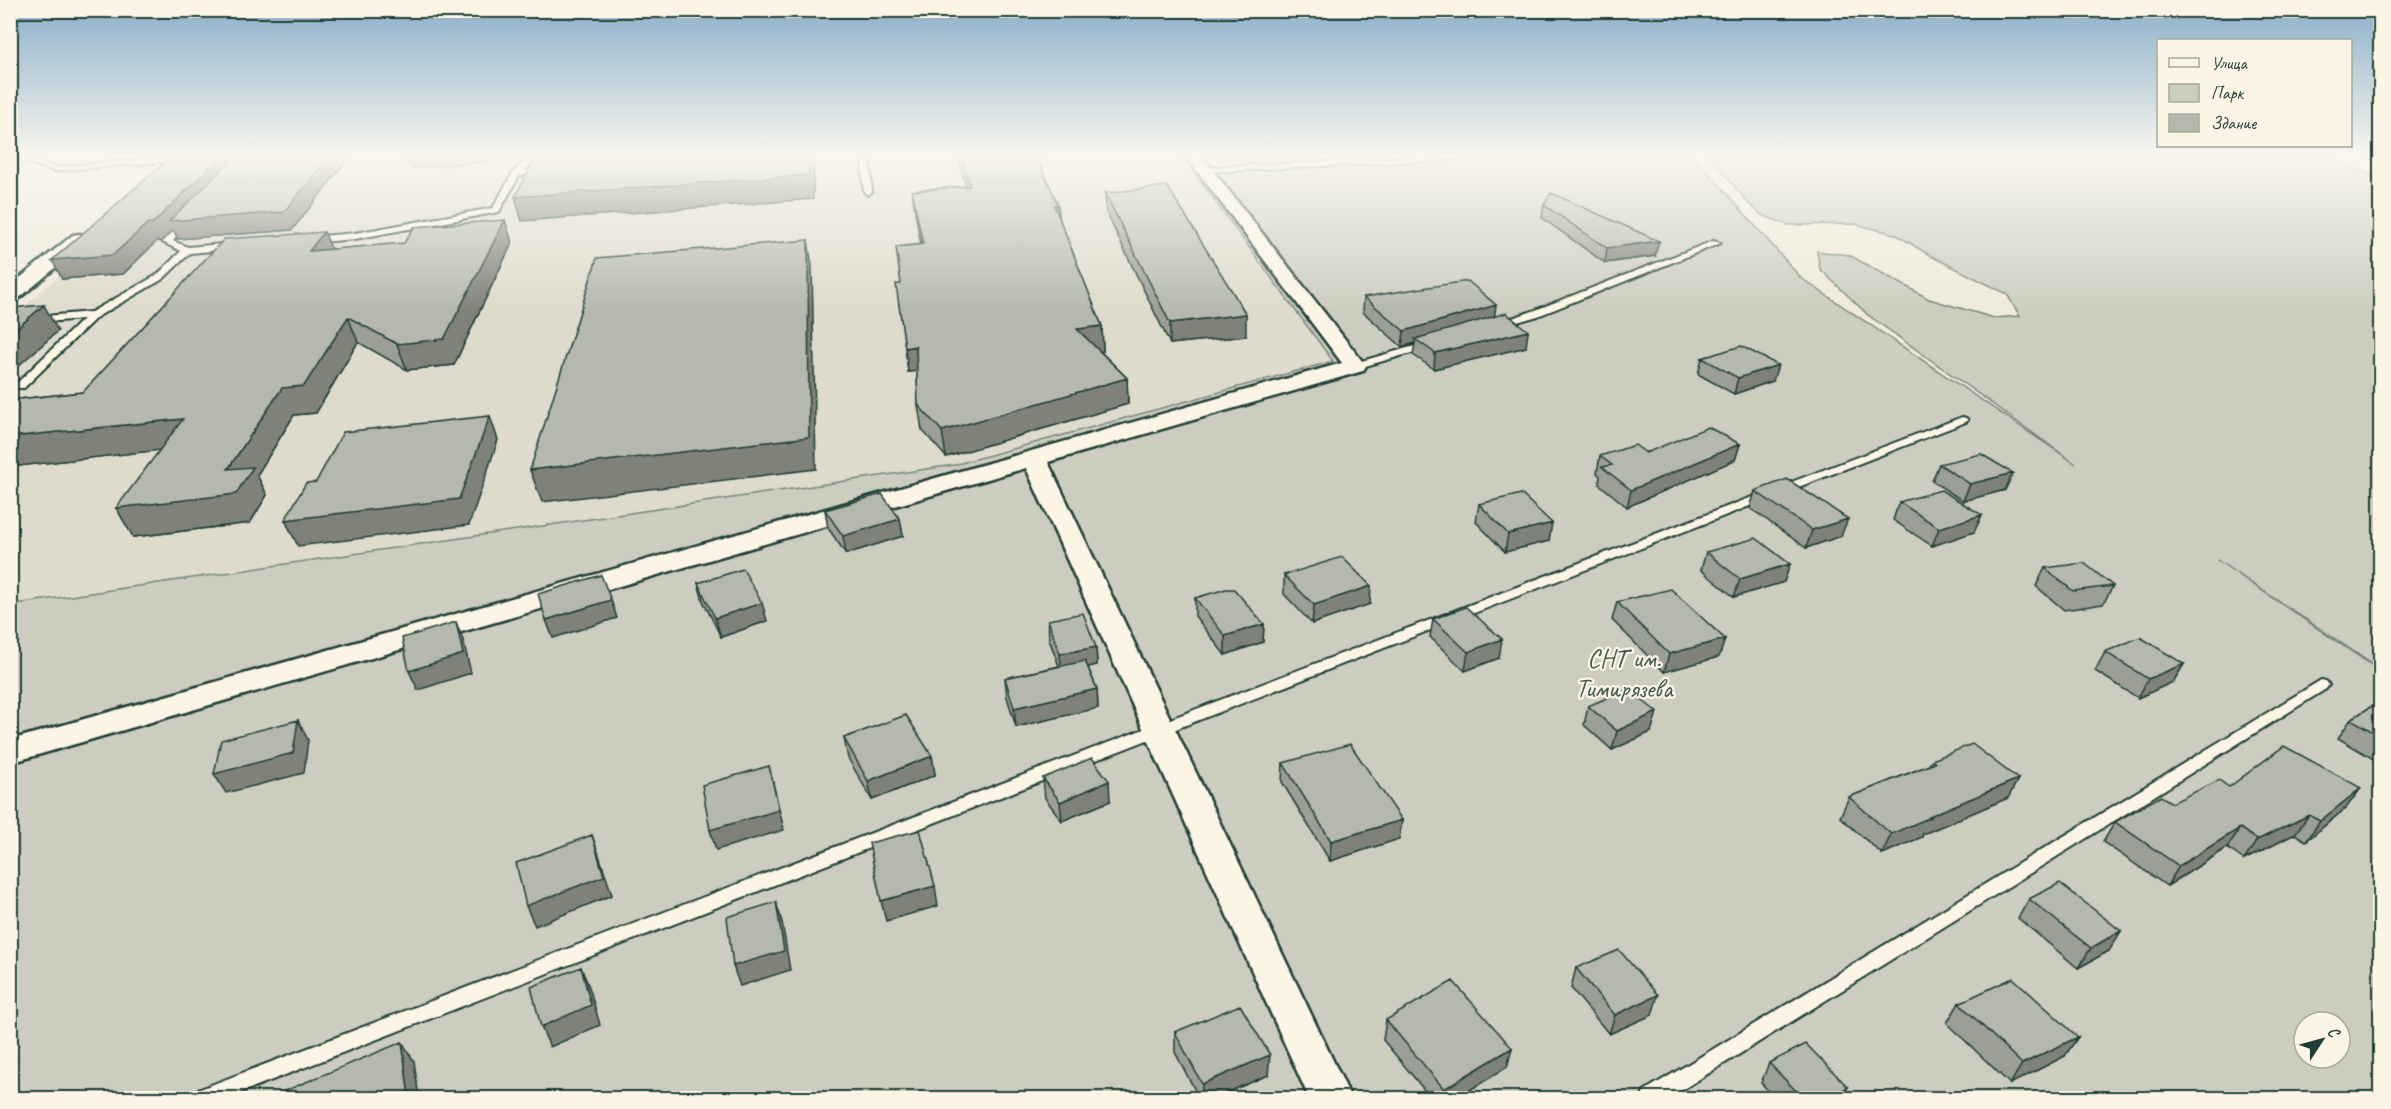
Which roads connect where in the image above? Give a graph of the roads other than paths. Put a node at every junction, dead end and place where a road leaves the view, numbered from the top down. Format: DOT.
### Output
graph roads {
  1 [pos="498,207"];
  2 [pos="1233,207"];
  3 [pos="192,217"];
  4 [pos="94,226"];
  5 [pos="299,241"];
  6 [pos="1716,243"];
  7 [pos="243,245"];
  8 [pos="187,250"];
  9 [pos="10,296"];
  10 [pos="93,315"];
  11 [pos="10,322"];
  12 [pos="1490,327"];
  13 [pos="1445,340"];
  14 [pos="1355,366"];
  15 [pos="20,386"];
  16 [pos="1962,420"];
  17 [pos="1034,459"];
  18 [pos="2321,685"];
  19 [pos="1160,728"];
  20 [pos="10,752"];
  21 [pos="202,1098"];
  22 [pos="1330,1098"];
  23 [pos="1651,1098"];
  1 -- 5 [label="lane"];
  2 -- 14 [label="street"];
  3 -- 8 [label="lane"];
  4 -- 9 [label="street"];
  6 -- 12 [label="lane"];
  7 -- 8 [label="lane"];
  8 -- 10 [label="lane"];
  10 -- 11 [label="lane"];
  10 -- 15 [label="lane"];
  13 -- 14 [label="lane"];
  14 -- 17 [label="street"];
  16 -- 19 [label="lane"];
  17 -- 19 [label="street"];
  17 -- 20 [label="street"];
  18 -- 23 [label="lane"];
  19 -- 21 [label="lane"];
  19 -- 22 [label="street"];
}
